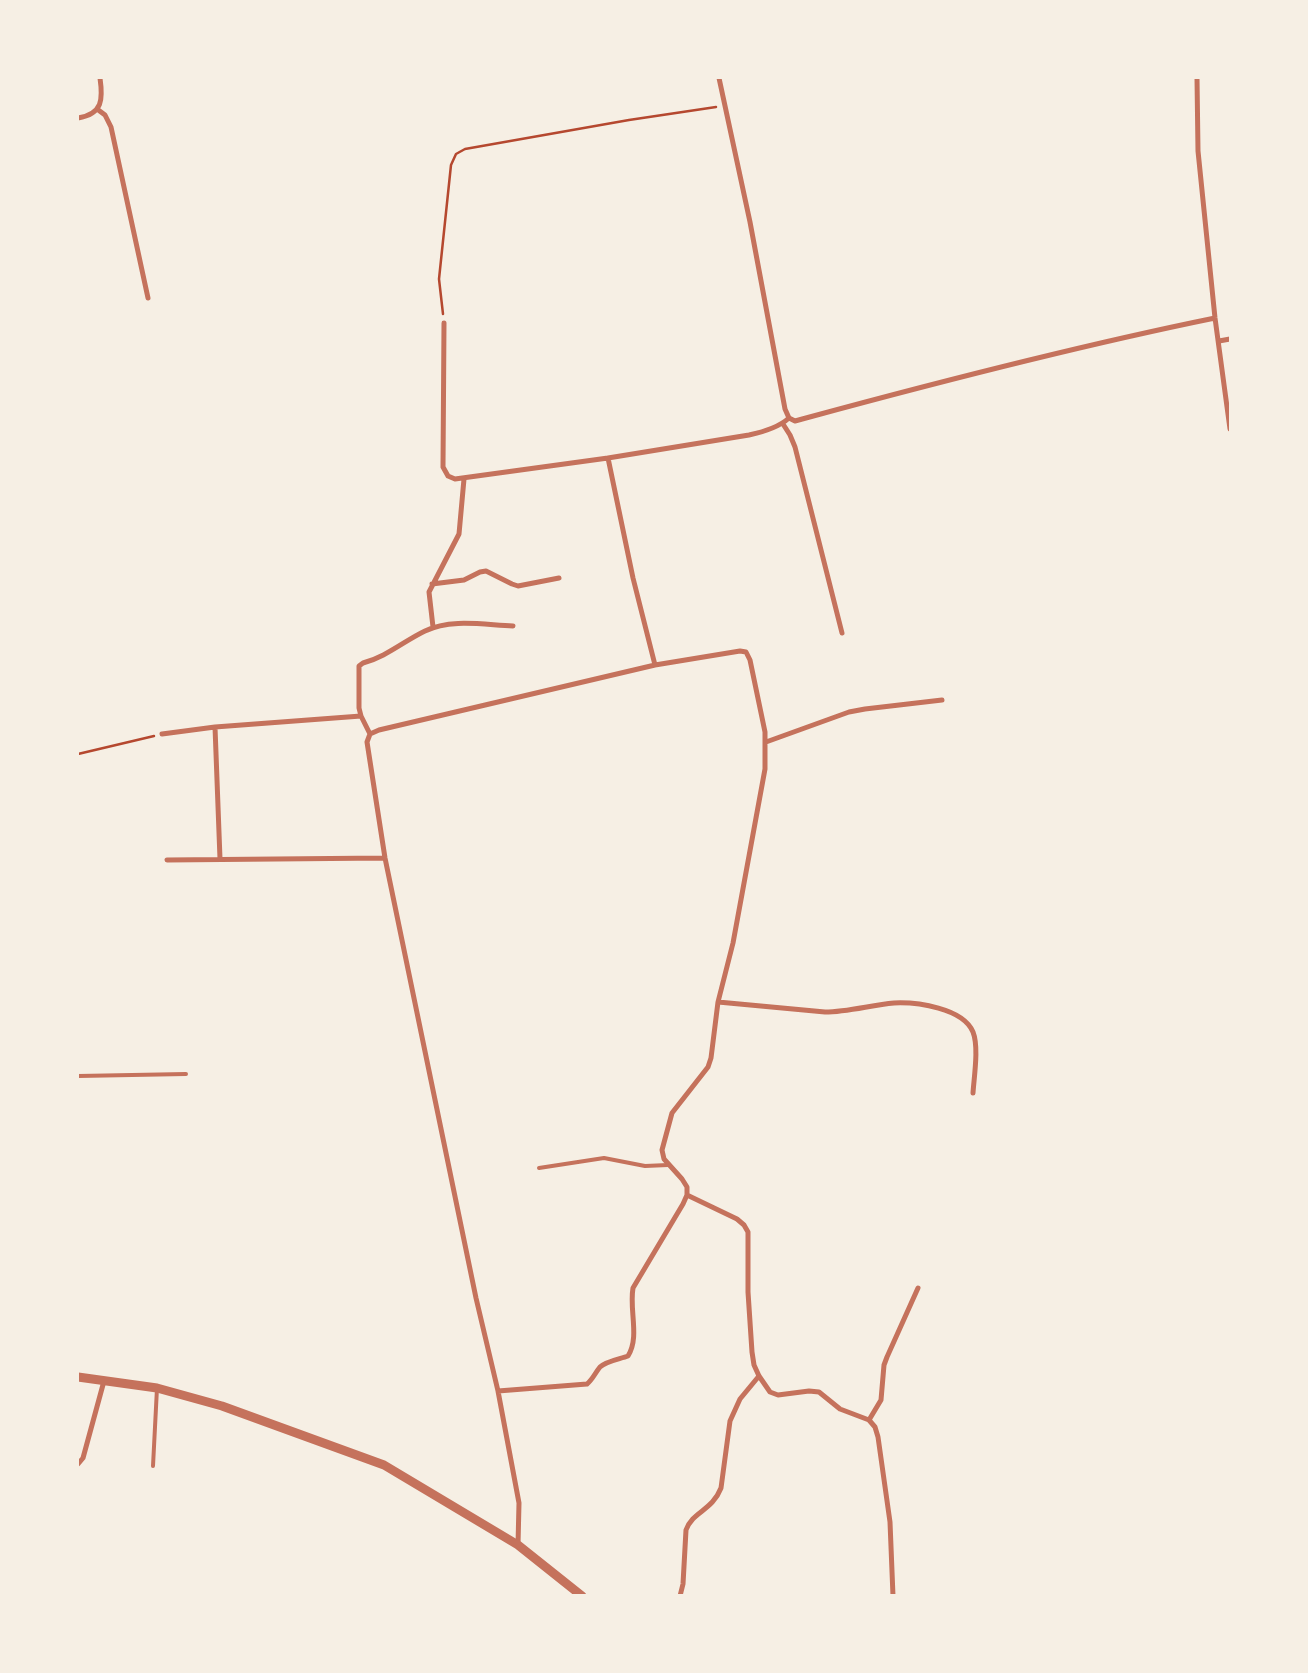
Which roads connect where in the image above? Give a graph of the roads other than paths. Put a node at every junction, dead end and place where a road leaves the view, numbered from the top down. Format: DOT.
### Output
graph roads {
  1 [pos="100,78"];
  2 [pos="719,78"];
  3 [pos="1197,78"];
  4 [pos="97,109"];
  5 [pos="78,118"];
  6 [pos="148,298"];
  7 [pos="1216,318"];
  8 [pos="444,323"];
  9 [pos="1230,339"];
  10 [pos="1219,341"];
  11 [pos="789,418"];
  12 [pos="783,424"];
  13 [pos="1230,429"];
  14 [pos="608,458"];
  15 [pos="464,479"];
  16 [pos="559,578"];
  17 [pos="432,584"];
  18 [pos="513,626"];
  19 [pos="433,627"];
  20 [pos="842,633"];
  21 [pos="655,665"];
  22 [pos="942,700"];
  23 [pos="361,716"];
  24 [pos="215,727"];
  25 [pos="162,734"];
  26 [pos="370,734"];
  27 [pos="766,742"];
  28 [pos="385,858"];
  29 [pos="220,859"];
  30 [pos="167,860"];
  31 [pos="718,1002"];
  32 [pos="186,1074"];
  33 [pos="78,1076"];
  34 [pos="973,1093"];
  35 [pos="668,1165"];
  36 [pos="539,1168"];
  37 [pos="687,1195"];
  38 [pos="918,1288"];
  39 [pos="759,1376"];
  40 [pos="78,1377"];
  41 [pos="104,1381"];
  42 [pos="157,1388"];
  43 [pos="498,1391"];
  44 [pos="869,1420"];
  45 [pos="78,1464"];
  46 [pos="153,1466"];
  47 [pos="518,1545"];
  48 [pos="582,1596"];
  49 [pos="680,1596"];
  50 [pos="893,1596"];
  1 -- 4 [label="street"];
  2 -- 11 [label="street"];
  3 -- 7 [label="street"];
  4 -- 5 [label="street"];
  4 -- 6 [label="street"];
  7 -- 10 [label="street"];
  7 -- 11 [label="street"];
  8 -- 15 [label="street"];
  9 -- 10 [label="street"];
  10 -- 13 [label="street"];
  11 -- 12 [label="street"];
  12 -- 14 [label="street"];
  12 -- 20 [label="street"];
  14 -- 15 [label="street"];
  14 -- 21 [label="street"];
  15 -- 17 [label="street"];
  16 -- 17 [label="street"];
  17 -- 19 [label="street"];
  18 -- 19 [label="street"];
  19 -- 23 [label="street"];
  21 -- 26 [label="street"];
  21 -- 27 [label="street"];
  22 -- 27 [label="street"];
  23 -- 24 [label="street"];
  23 -- 26 [label="street"];
  24 -- 25 [label="street"];
  24 -- 29 [label="street"];
  26 -- 28 [label="street"];
  27 -- 31 [label="street"];
  28 -- 29 [label="street"];
  28 -- 43 [label="street"];
  29 -- 30 [label="street"];
  31 -- 34 [label="street"];
  31 -- 35 [label="street"];
  32 -- 33 [label="lane"];
  35 -- 36 [label="lane"];
  35 -- 37 [label="street"];
  37 -- 39 [label="street"];
  37 -- 43 [label="street"];
  38 -- 44 [label="street"];
  39 -- 44 [label="street"];
  39 -- 49 [label="street"];
  40 -- 41 [label="street"];
  41 -- 42 [label="street"];
  41 -- 45 [label="street"];
  42 -- 46 [label="lane"];
  42 -- 47 [label="street"];
  43 -- 47 [label="street"];
  44 -- 50 [label="street"];
  47 -- 48 [label="street"];
}
